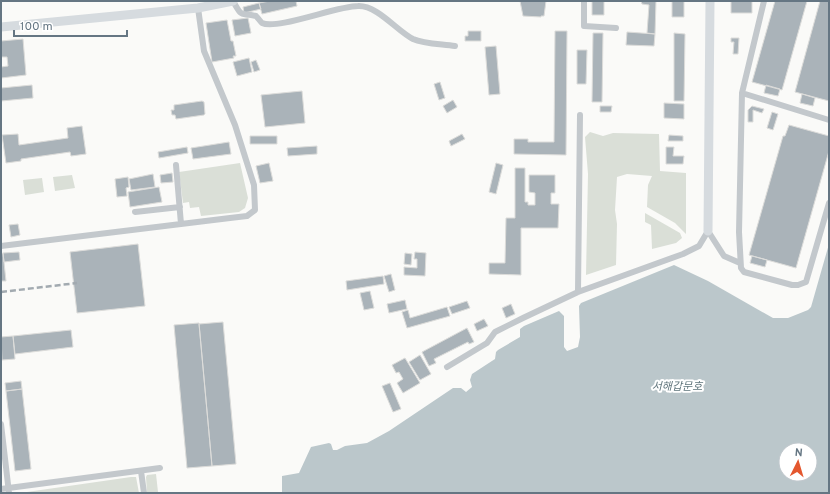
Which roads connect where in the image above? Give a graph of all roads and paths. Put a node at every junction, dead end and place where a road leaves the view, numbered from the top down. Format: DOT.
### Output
graph roads {
  1 [pos="233,1"];
  2 [pos="584,1"];
  3 [pos="710,1"];
  4 [pos="764,1"];
  5 [pos="198,8"];
  6 [pos="1,27"];
  7 [pos="616,28"];
  8 [pos="455,46"];
  9 [pos="742,93"];
  10 [pos="580,115"];
  11 [pos="829,120"];
  12 [pos="176,165"];
  13 [pos="829,203"];
  14 [pos="180,207"];
  15 [pos="136,212"];
  16 [pos="181,224"];
  17 [pos="708,231"];
  18 [pos="1,246"];
  19 [pos="740,264"];
  20 [pos="578,292"];
  21 [pos="447,367"];
  22 [pos="1,424"];
  23 [pos="160,468"];
  24 [pos="141,471"];
  25 [pos="1,489"];
  26 [pos="8,490"];
  27 [pos="144,493"];
  1 -- 5 [label="street"];
  1 -- 8 [label="street"];
  2 -- 7 [label="street"];
  3 -- 17 [label="street"];
  4 -- 9 [label="street"];
  5 -- 6 [label="street"];
  5 -- 16 [label="street"];
  9 -- 11 [label="street"];
  9 -- 19 [label="street"];
  10 -- 20 [label="street"];
  12 -- 14 [label="street"];
  13 -- 19 [label="street"];
  14 -- 15 [label="street"];
  14 -- 16 [label="street"];
  16 -- 18 [label="street"];
  17 -- 19 [label="street"];
  17 -- 20 [label="street"];
  20 -- 21 [label="street"];
  22 -- 26 [label="street"];
  23 -- 24 [label="street"];
  24 -- 26 [label="street"];
  24 -- 27 [label="street"];
  25 -- 26 [label="street"];
}
